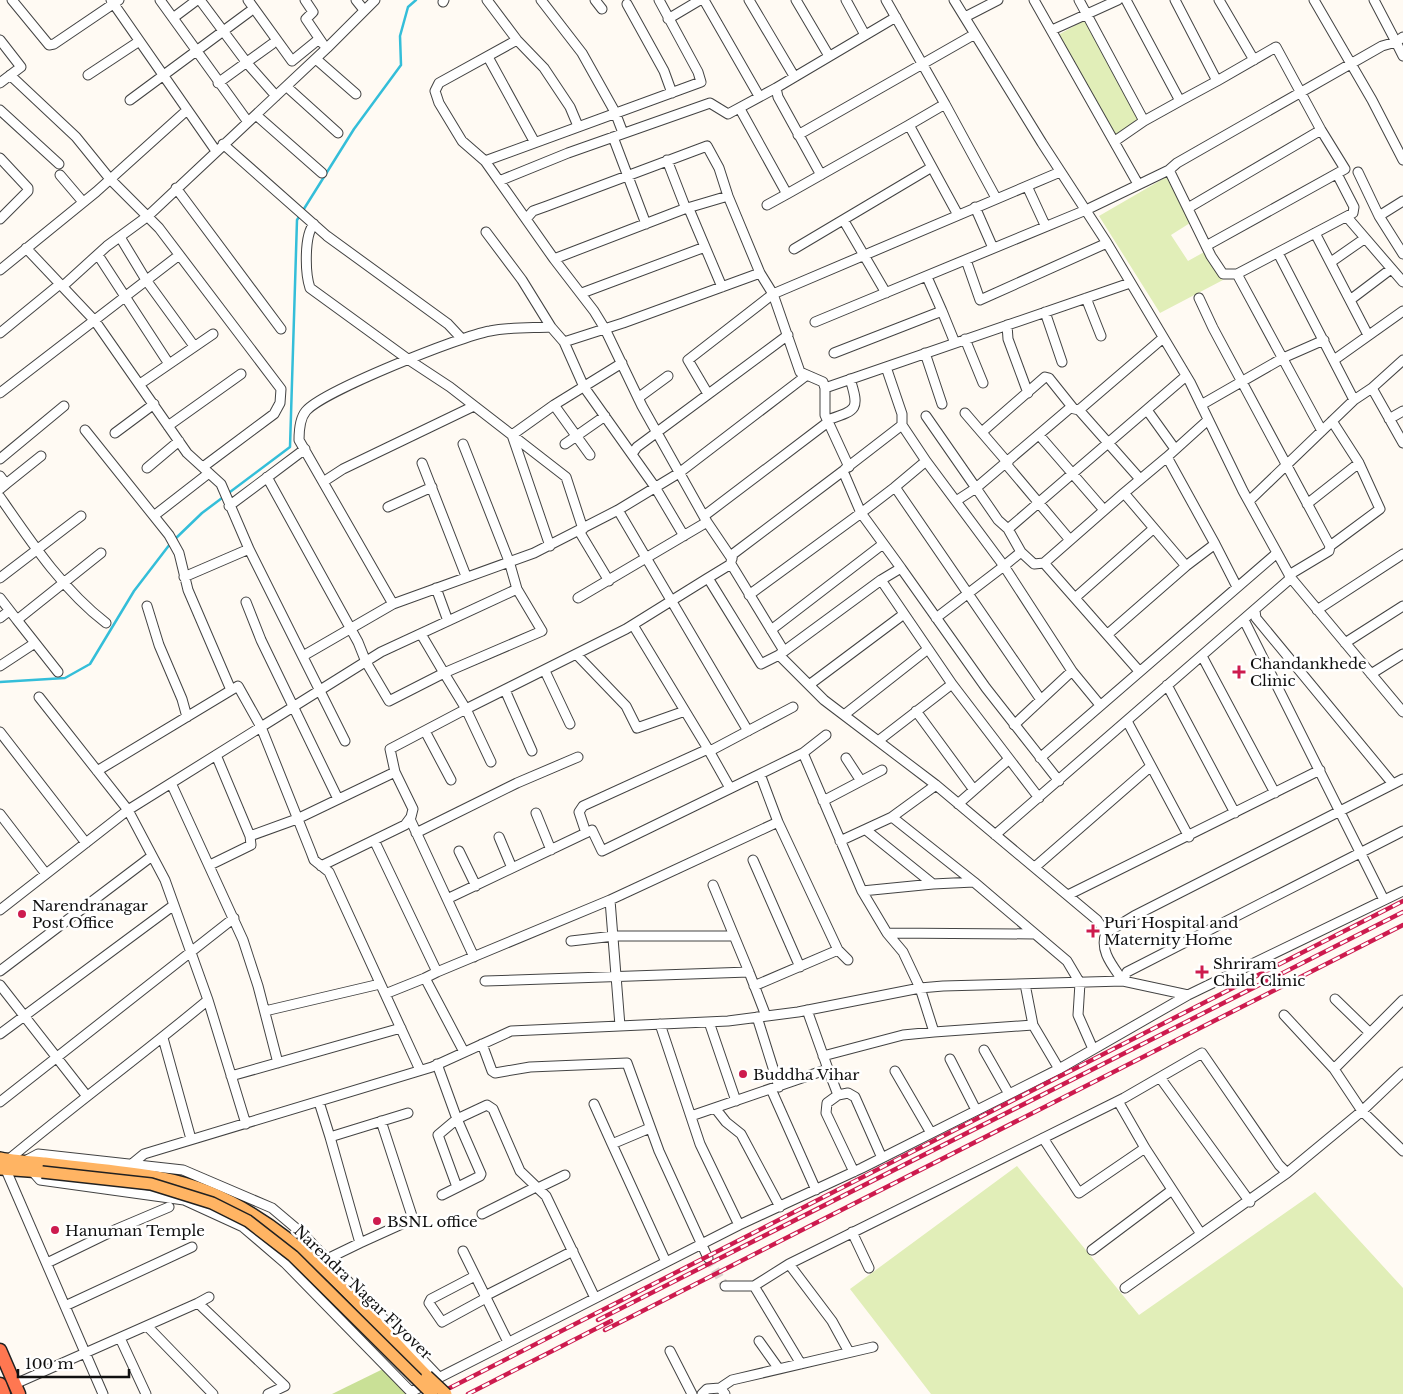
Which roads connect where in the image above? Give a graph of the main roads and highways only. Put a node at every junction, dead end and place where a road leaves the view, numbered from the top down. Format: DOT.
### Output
graph roads {
  1 [pos="3,1164"];
  2 [pos="38,1169"];
  3 [pos="0,1350"];
  4 [pos="2,1389"];
  5 [pos="17,1389"];
  6 [pos="432,1394"];
  7 [pos="446,1394"];
  1 -- 2 [label="main road"];
  1 -- 2 [label="main road, Narendra Nagar Flyover"];
  2 -- 6 [label="main road, Narendra Nagar Flyover, bridge"];
  2 -- 7 [label="main road, Narendra Nagar Flyover, bridge"];
  3 -- 5 [label="highway"];
  4 -- 5 [label="main road"];
}
